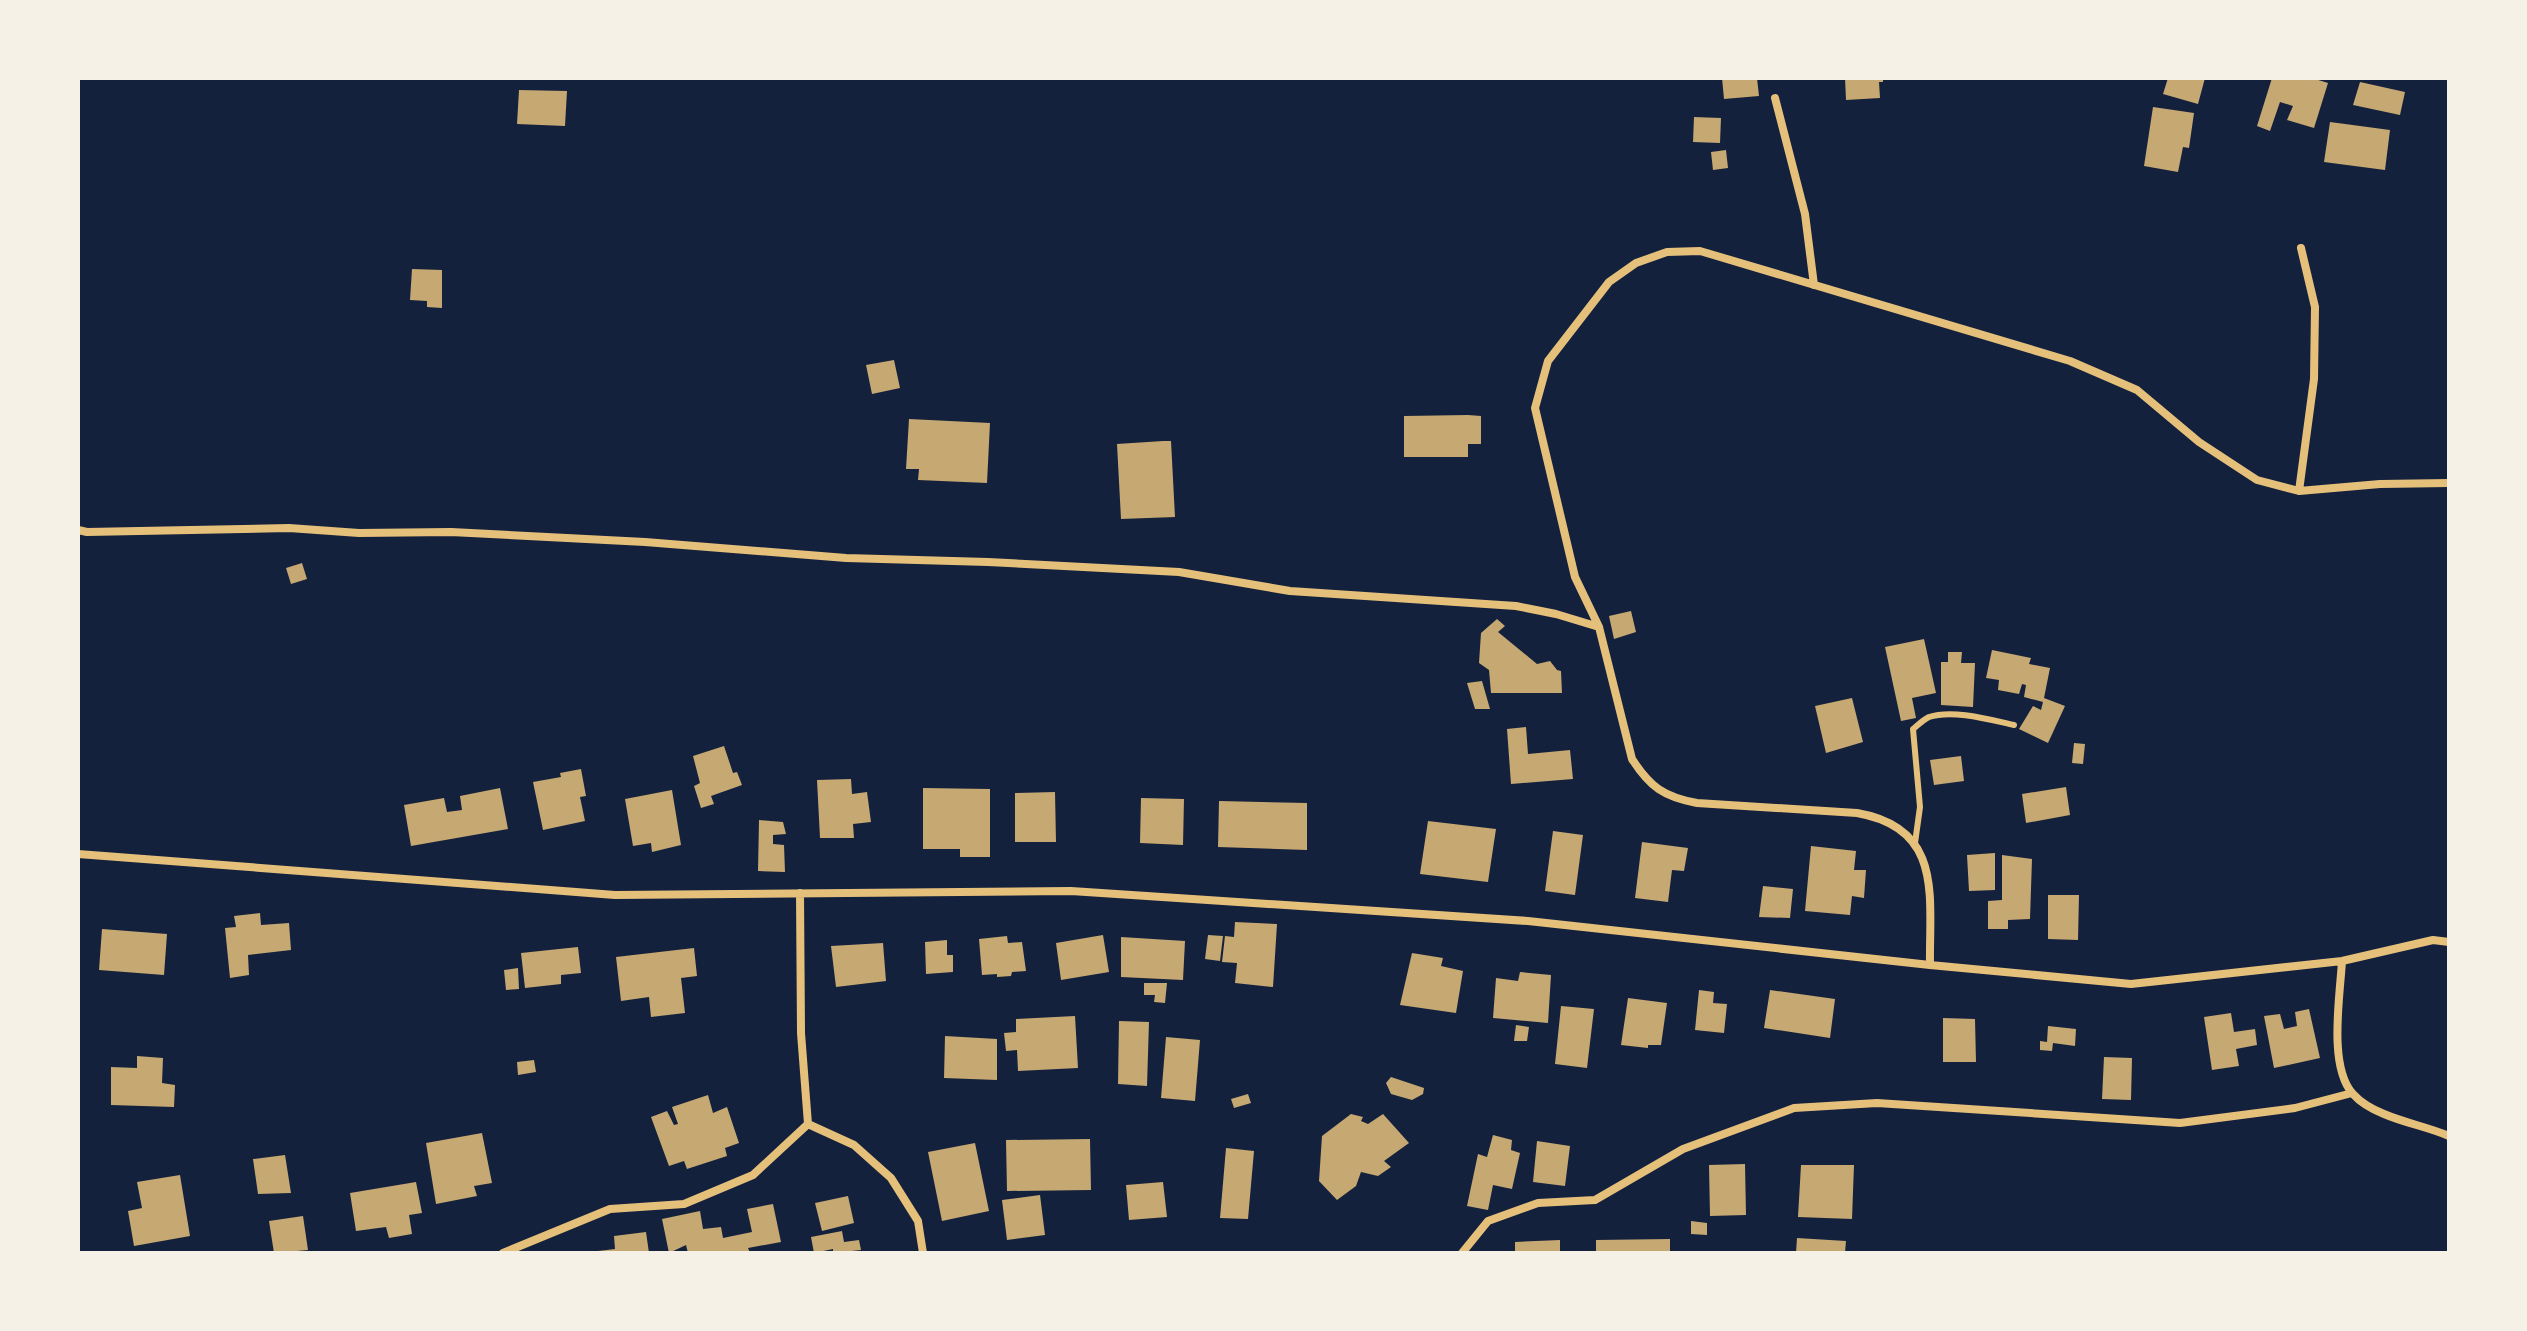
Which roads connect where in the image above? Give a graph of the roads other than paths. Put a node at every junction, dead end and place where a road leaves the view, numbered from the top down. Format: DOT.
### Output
graph roads {
  1 [pos="1775,98"];
  2 [pos="2301,248"];
  3 [pos="1814,285"];
  4 [pos="2449,483"];
  5 [pos="2299,491"];
  6 [pos="78,530"];
  7 [pos="1599,627"];
  8 [pos="2014,725"];
  9 [pos="1915,843"];
  10 [pos="78,854"];
  11 [pos="800,893"];
  12 [pos="2449,942"];
  13 [pos="2342,961"];
  14 [pos="1930,965"];
  15 [pos="2352,1093"];
  16 [pos="808,1124"];
  17 [pos="2449,1136"];
  18 [pos="503,1253"];
  19 [pos="923,1253"];
  20 [pos="1462,1253"];
  1 -- 3 [label="street"];
  2 -- 5 [label="street"];
  3 -- 5 [label="street"];
  3 -- 7 [label="street"];
  4 -- 5 [label="street"];
  6 -- 7 [label="street"];
  7 -- 9 [label="street"];
  8 -- 9 [label="lane"];
  9 -- 14 [label="street"];
  10 -- 11 [label="street"];
  11 -- 14 [label="street"];
  11 -- 16 [label="street"];
  12 -- 13 [label="street"];
  13 -- 14 [label="street"];
  13 -- 15 [label="street"];
  15 -- 17 [label="street"];
  15 -- 20 [label="street"];
  16 -- 18 [label="street"];
  16 -- 19 [label="street"];
}
